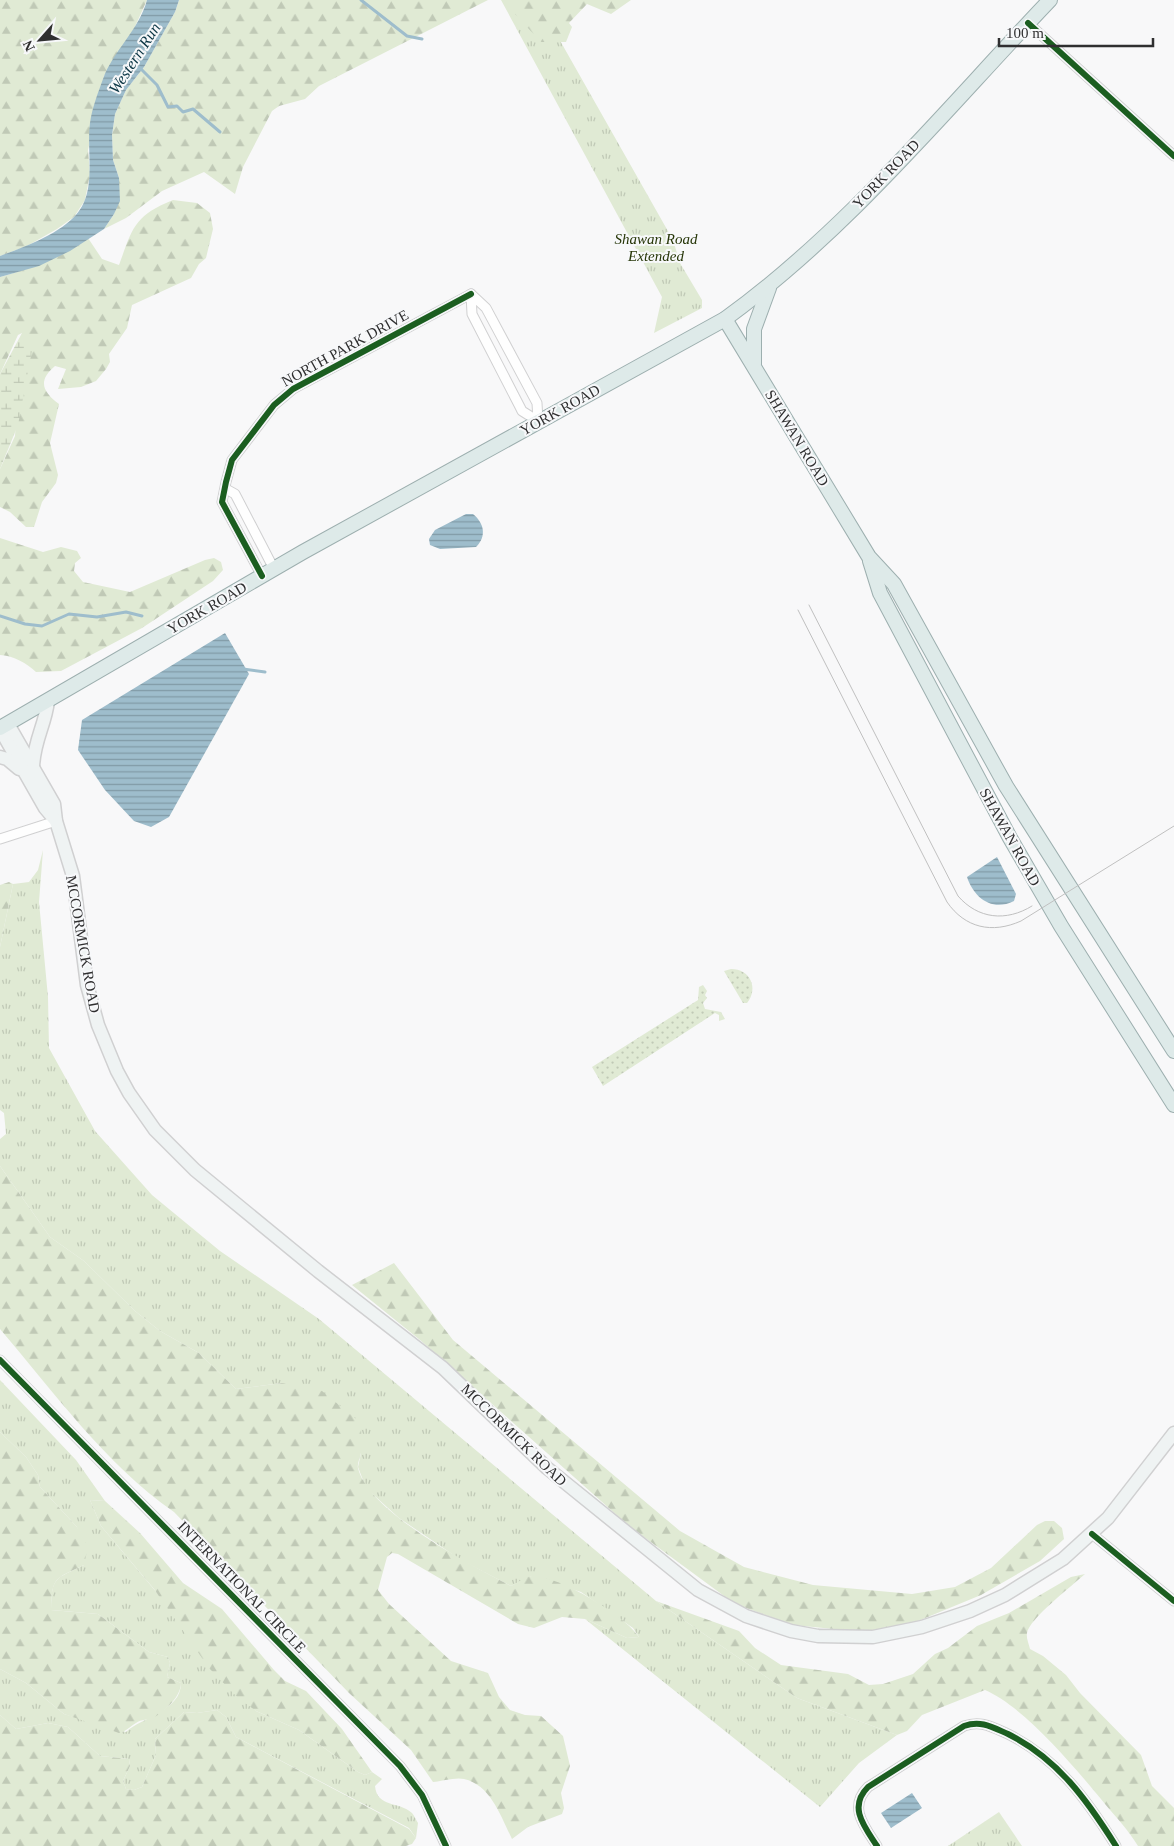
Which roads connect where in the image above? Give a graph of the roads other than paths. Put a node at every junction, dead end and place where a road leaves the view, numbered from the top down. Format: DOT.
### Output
graph roads {
  1 [pos="1050,0"];
  2 [pos="1028,22"];
  3 [pos="1174,156"];
  4 [pos="770,286"];
  5 [pos="471,294"];
  6 [pos="725,319"];
  7 [pos="754,367"];
  8 [pos="538,421"];
  9 [pos="226,489"];
  10 [pos="868,557"];
  11 [pos="268,572"];
  12 [pos="48,701"];
  13 [pos="3,727"];
  14 [pos="980,742"];
  15 [pos="963,750"];
  16 [pos="0,757"];
  17 [pos="30,771"];
  18 [pos="56,821"];
  19 [pos="0,839"];
  20 [pos="1174,1051"];
  21 [pos="1174,1105"];
  22 [pos="0,1360"];
  23 [pos="1174,1433"];
  24 [pos="1092,1534"];
  25 [pos="1174,1601"];
  26 [pos="446,1846"];
  27 [pos="877,1846"];
  28 [pos="1116,1846"];
  1 -- 2 [label="main road, YORK ROAD"];
  2 -- 3 [label="street"];
  2 -- 4 [label="main road, YORK ROAD"];
  4 -- 6 [label="main road, YORK ROAD"];
  4 -- 7 [label="main road"];
  5 -- 8 [label="street"];
  5 -- 8 [label="street"];
  5 -- 9 [label="street, NORTH PARK DRIVE"];
  6 -- 7 [label="main road, SHAWAN ROAD"];
  6 -- 8 [label="main road, YORK ROAD"];
  7 -- 10 [label="main road, SHAWAN ROAD"];
  8 -- 11 [label="main road, YORK ROAD"];
  9 -- 11 [label="street"];
  9 -- 11 [label="street, NORTH PARK DRIVE"];
  10 -- 14 [label="main road, SHAWAN ROAD"];
  10 -- 15 [label="main road, SHAWAN ROAD"];
  11 -- 12 [label="main road, YORK ROAD"];
  12 -- 13 [label="main road, YORK ROAD"];
  12 -- 17 [label="main road"];
  13 -- 17 [label="main road, MCCORMICK ROAD"];
  14 -- 15 [label="main road"];
  14 -- 20 [label="main road, SHAWAN ROAD"];
  15 -- 21 [label="main road, SHAWAN ROAD"];
  16 -- 17 [label="main road"];
  17 -- 18 [label="main road, MCCORMICK ROAD"];
  18 -- 19 [label="street"];
  18 -- 24 [label="main road, MCCORMICK ROAD"];
  22 -- 26 [label="street, INTERNATIONAL CIRCLE"];
  23 -- 24 [label="main road, MCCORMICK ROAD"];
  24 -- 25 [label="street"];
  27 -- 28 [label="street"];
}
